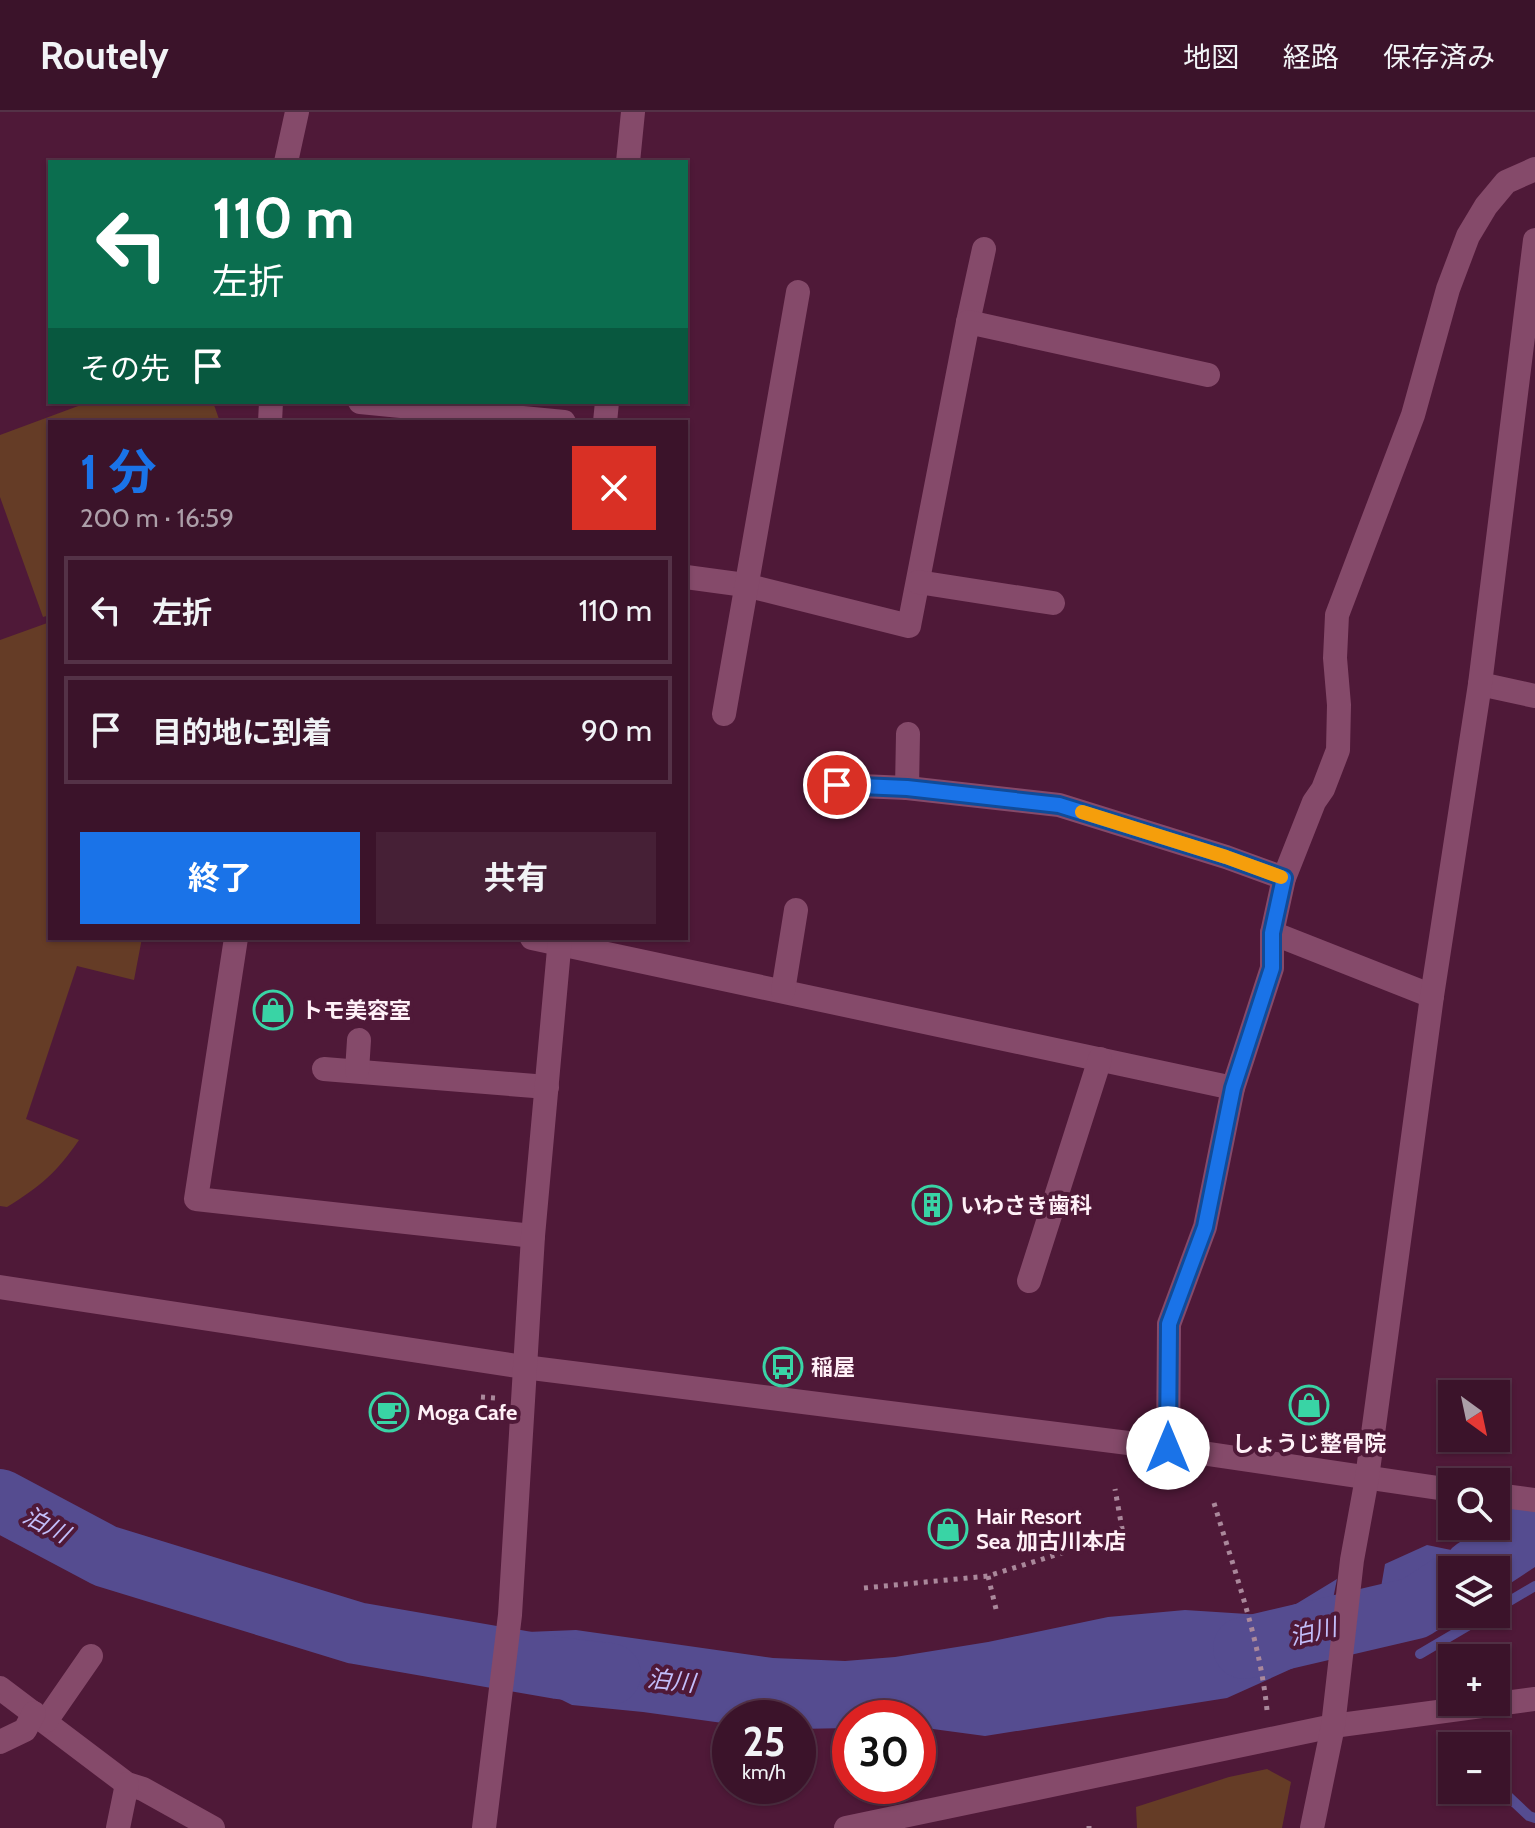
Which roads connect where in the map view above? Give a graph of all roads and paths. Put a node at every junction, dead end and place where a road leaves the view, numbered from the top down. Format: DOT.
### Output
graph roads {
  1 [pos="297,112"];
  2 [pos="633,112"];
  3 [pos="286,160"];
  4 [pos="628,160"];
  5 [pos="1535,169"];
  6 [pos="1535,240"];
  7 [pos="984,249"];
  8 [pos="798,292"];
  9 [pos="968,322"];
  10 [pos="1208,375"];
  11 [pos="380,404"];
  12 [pos="544,420"];
  13 [pos="688,577"];
  14 [pos="918,582"];
  15 [pos="745,585"];
  16 [pos="1053,603"];
  17 [pos="1480,684"];
  18 [pos="1535,696"];
  19 [pos="724,714"];
  20 [pos="908,734"];
  21 [pos="837,785"];
  22 [pos="907,788"];
  23 [pos="1284,878"];
  24 [pos="796,910"];
  25 [pos="1272,933"];
  26 [pos="236,940"];
  27 [pos="560,940"];
  28 [pos="783,991"];
  29 [pos="1432,996"];
  30 [pos="359,1040"];
  31 [pos="1100,1059"];
  32 [pos="324,1069"];
  33 [pos="357,1071"];
  34 [pos="547,1087"];
  35 [pos="1233,1088"];
  36 [pos="533,1236"];
  37 [pos="1029,1281"];
  38 [pos="0,1287"];
  39 [pos="524,1367"];
  40 [pos="1168,1448"];
  41 [pos="1367,1478"];
  42 [pos="1438,1488"];
  43 [pos="1115,1489"];
  44 [pos="1510,1497"];
  45 [pos="1535,1500"];
  46 [pos="1214,1503"];
  47 [pos="988,1576"];
  48 [pos="864,1588"];
  49 [pos="996,1609"];
  50 [pos="91,1656"];
  51 [pos="0,1688"];
  52 [pos="1266,1692"];
  53 [pos="1535,1699"];
  54 [pos="40,1717"];
  55 [pos="1333,1726"];
  56 [pos="0,1742"];
  57 [pos="127,1784"];
  58 [pos="118,1828"];
  59 [pos="213,1828"];
  60 [pos="484,1828"];
  61 [pos="846,1828"];
  62 [pos="1312,1828"];
  1 -- 3 [label="street"];
  2 -- 4 [label="street"];
  5 -- 23 [label="street"];
  6 -- 17 [label="street"];
  7 -- 9 [label="street"];
  8 -- 15 [label="street"];
  9 -- 10 [label="street"];
  9 -- 14 [label="street"];
  11 -- 12 [label="street"];
  13 -- 15 [label="street"];
  14 -- 15 [label="street"];
  14 -- 16 [label="street"];
  15 -- 19 [label="street"];
  17 -- 18 [label="street"];
  17 -- 29 [label="street"];
  20 -- 22 [label="street"];
  21 -- 22 [label="street"];
  22 -- 23 [label="street"];
  23 -- 25 [label="street"];
  24 -- 28 [label="street"];
  25 -- 29 [label="street"];
  25 -- 35 [label="street"];
  26 -- 36 [label="street"];
  27 -- 28 [label="street"];
  27 -- 34 [label="street"];
  28 -- 31 [label="street"];
  29 -- 41 [label="street"];
  30 -- 33 [label="street"];
  31 -- 35 [label="street"];
  31 -- 37 [label="street"];
  32 -- 33 [label="street"];
  33 -- 34 [label="street"];
  34 -- 36 [label="street"];
  35 -- 40 [label="street"];
  36 -- 39 [label="street"];
  38 -- 39 [label="street"];
  39 -- 40 [label="street"];
  39 -- 60 [label="street"];
  40 -- 41 [label="street"];
  41 -- 42 [label="street"];
  41 -- 55 [label="street"];
  43 -- 47 [label="path"];
  44 -- 45 [label="street"];
  46 -- 52 [label="path"];
  47 -- 48 [label="path"];
  47 -- 49 [label="path"];
  50 -- 54 [label="street"];
  51 -- 54 [label="street"];
  53 -- 55 [label="street"];
  54 -- 56 [label="street"];
  54 -- 57 [label="street"];
  55 -- 61 [label="street"];
  55 -- 62 [label="street"];
  57 -- 58 [label="street"];
  57 -- 59 [label="street"];
}
